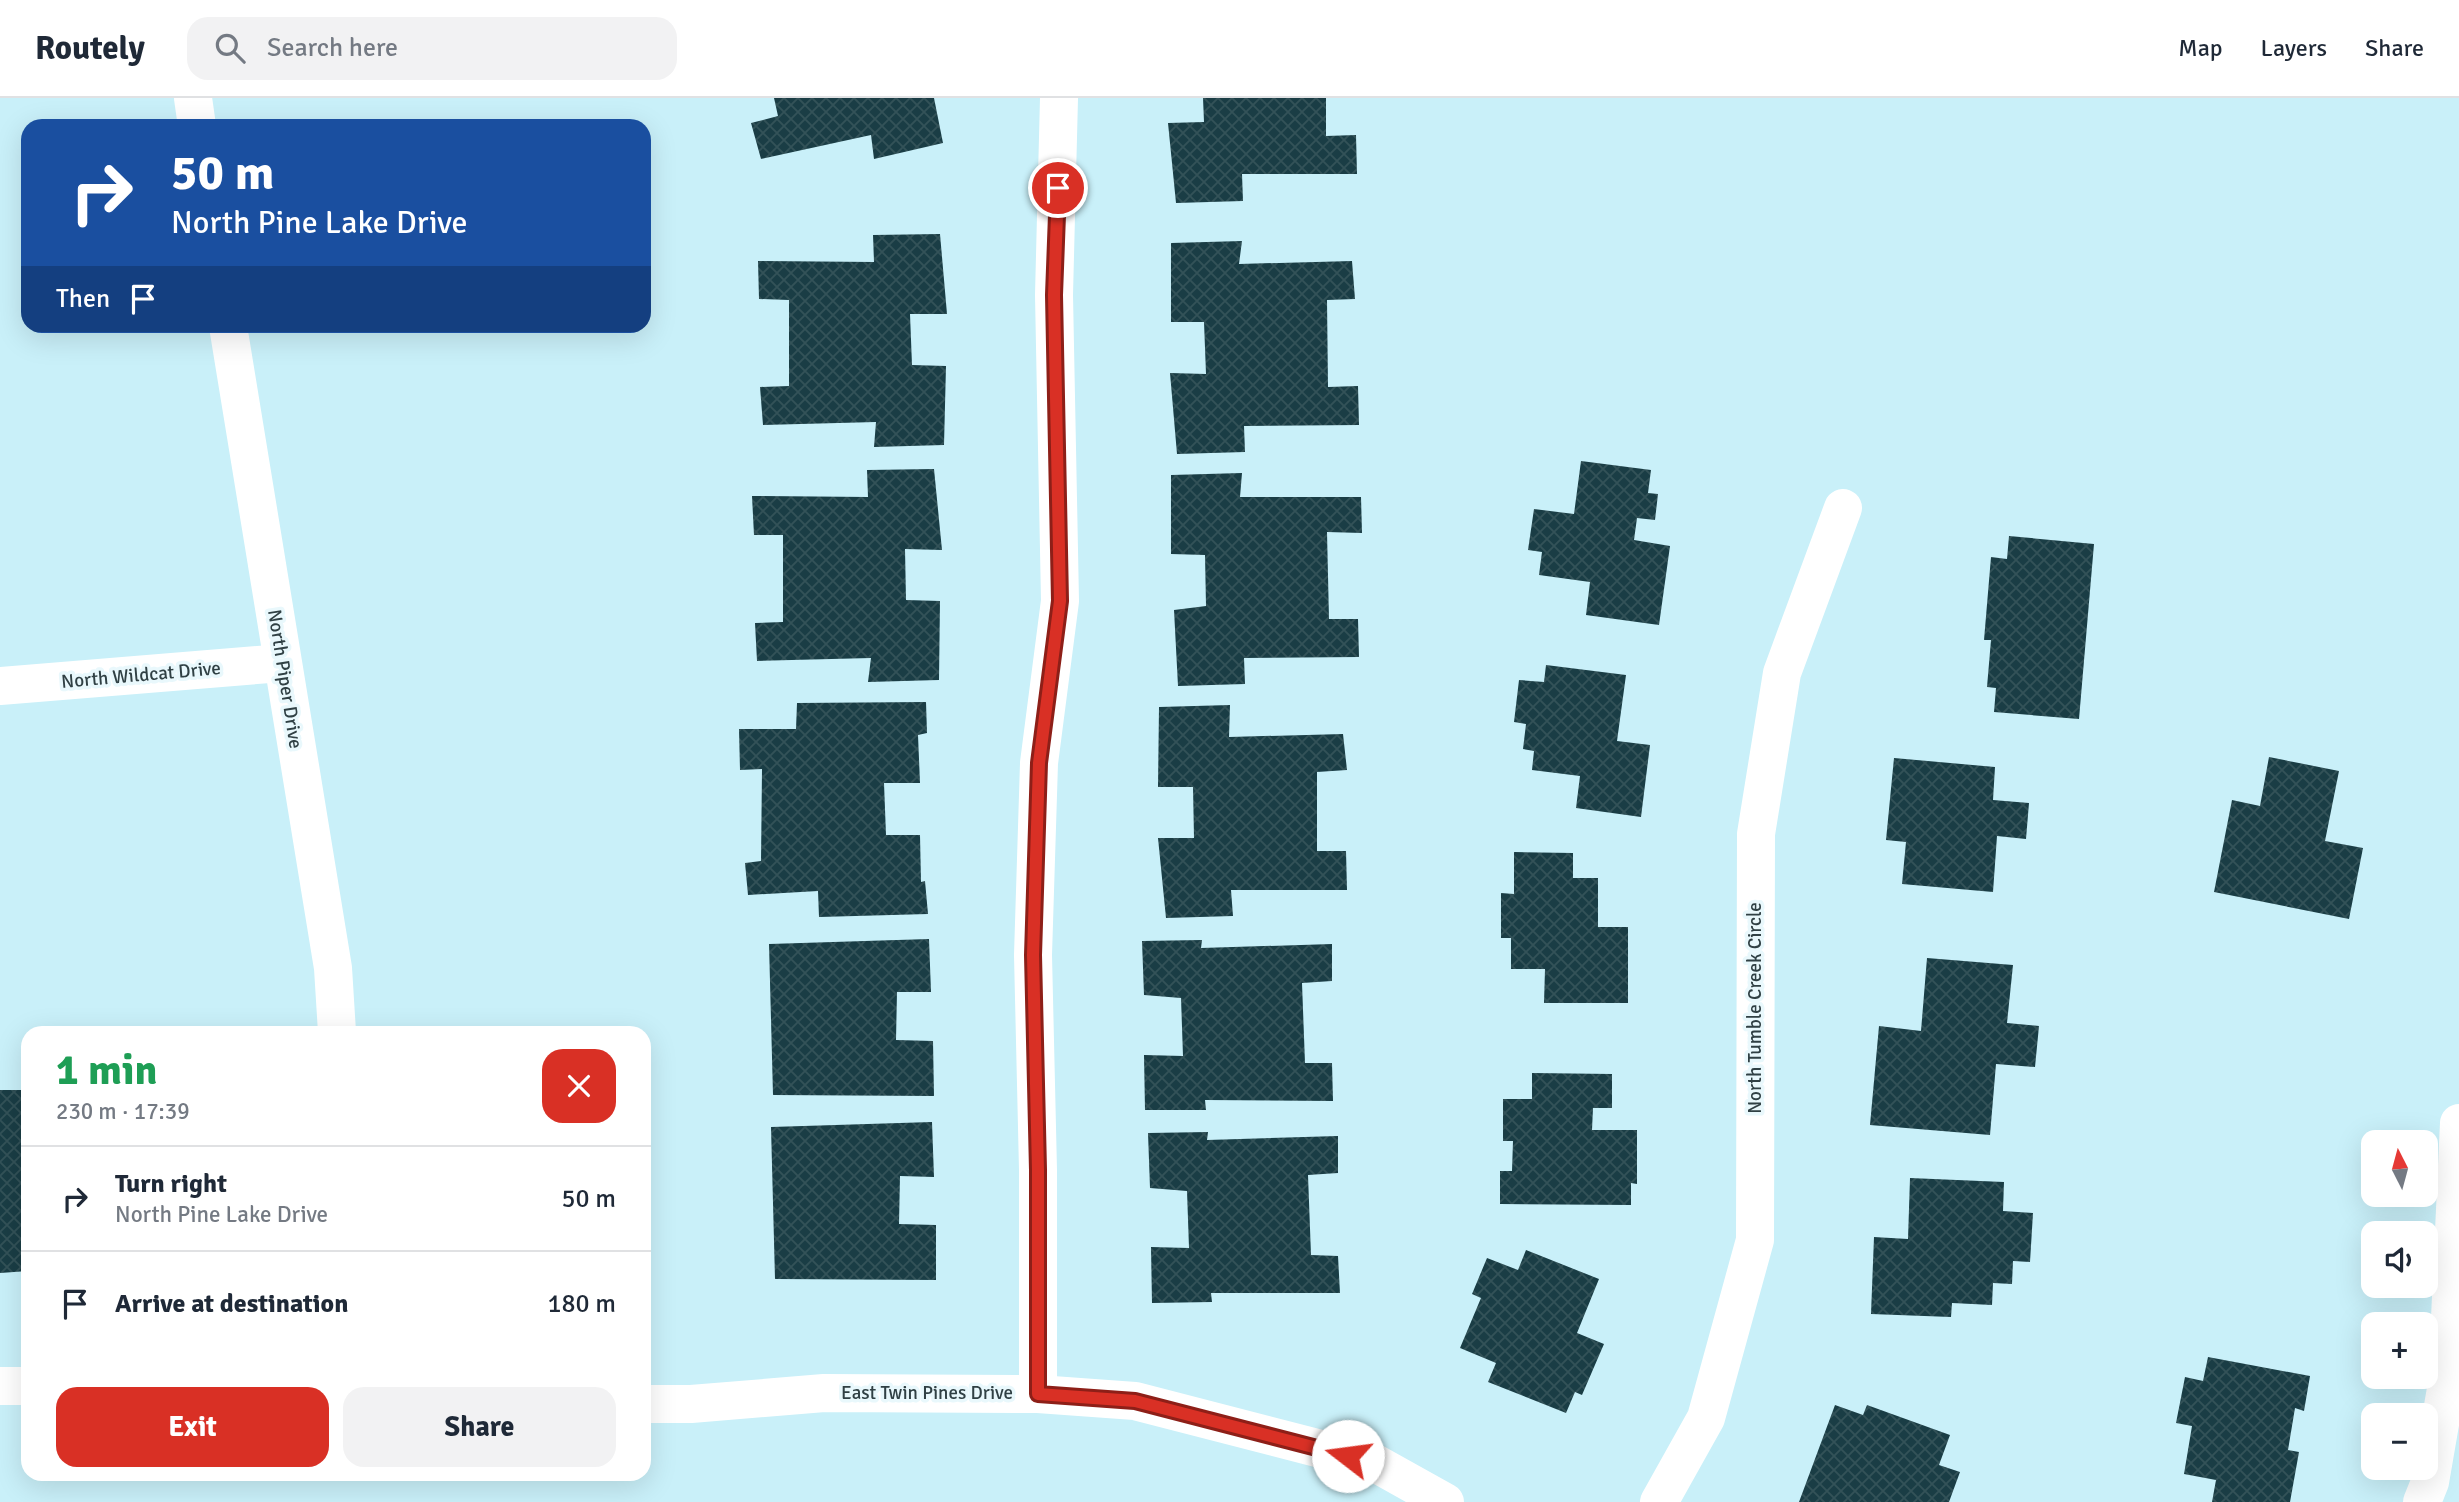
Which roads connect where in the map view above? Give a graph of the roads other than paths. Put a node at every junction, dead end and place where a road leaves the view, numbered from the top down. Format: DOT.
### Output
graph roads {
  1 [pos="193,98"];
  2 [pos="1059,98"];
  3 [pos="196,119"];
  4 [pos="229,333"];
  5 [pos="1843,508"];
  6 [pos="282,663"];
  7 [pos="0,686"];
  8 [pos="337,1026"];
  9 [pos="2459,1123"];
  10 [pos="21,1385"];
  11 [pos="0,1386"];
  12 [pos="1038,1394"];
  13 [pos="651,1404"];
  14 [pos="1445,1502"];
  15 [pos="1659,1502"];
  16 [pos="2421,1502"];
  1 -- 3 [label="street"];
  2 -- 12 [label="street"];
  4 -- 6 [label="street, North Piper Drive"];
  5 -- 15 [label="street, North Tumble Creek Circle"];
  6 -- 7 [label="street, North Wildcat Drive"];
  6 -- 8 [label="street, North Piper Drive"];
  9 -- 16 [label="street"];
  10 -- 11 [label="street"];
  12 -- 13 [label="street, East Twin Pines Drive"];
  12 -- 14 [label="street, East Twin Pines Drive"];
}
